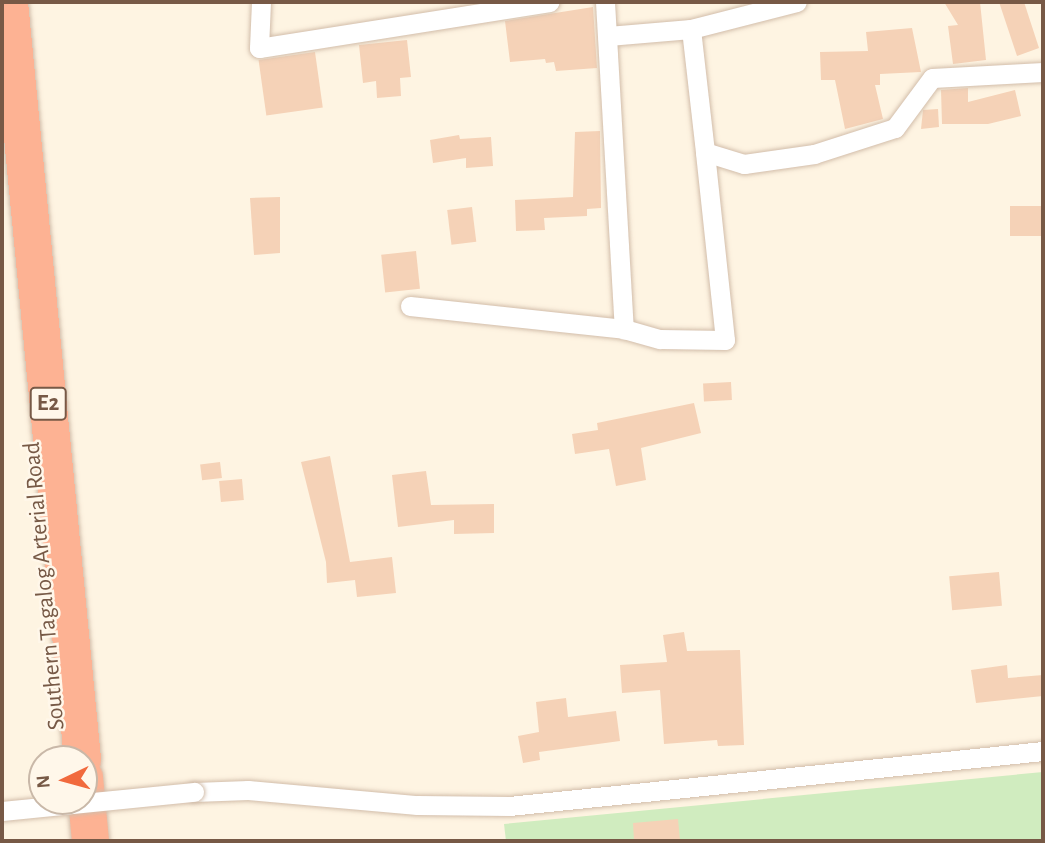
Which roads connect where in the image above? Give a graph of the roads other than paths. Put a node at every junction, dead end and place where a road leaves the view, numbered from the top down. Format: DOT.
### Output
graph roads {
  1 [pos="9,2"];
  2 [pos="261,2"];
  3 [pos="549,2"];
  4 [pos="605,2"];
  5 [pos="797,2"];
  6 [pos="691,29"];
  7 [pos="608,36"];
  8 [pos="1043,72"];
  9 [pos="2,121"];
  10 [pos="705,152"];
  11 [pos="410,306"];
  12 [pos="624,329"];
  13 [pos="60,745"];
  14 [pos="81,745"];
  15 [pos="1043,751"];
  16 [pos="2,811"];
  17 [pos="66,815"];
  18 [pos="88,815"];
  19 [pos="69,841"];
  20 [pos="90,841"];
  1 -- 14 [label="highway, Southern Tagalog Arterial Road / E2"];
  2 -- 3 [label="street"];
  4 -- 7 [label="street"];
  5 -- 6 [label="street"];
  6 -- 7 [label="street"];
  6 -- 10 [label="street"];
  7 -- 12 [label="street"];
  8 -- 10 [label="street"];
  9 -- 13 [label="highway, Southern Tagalog Arterial Road / E2"];
  10 -- 12 [label="street"];
  11 -- 12 [label="street"];
  15 -- 16 [label="street, bridge"];
  17 -- 19 [label="highway"];
  18 -- 20 [label="highway"];
}
